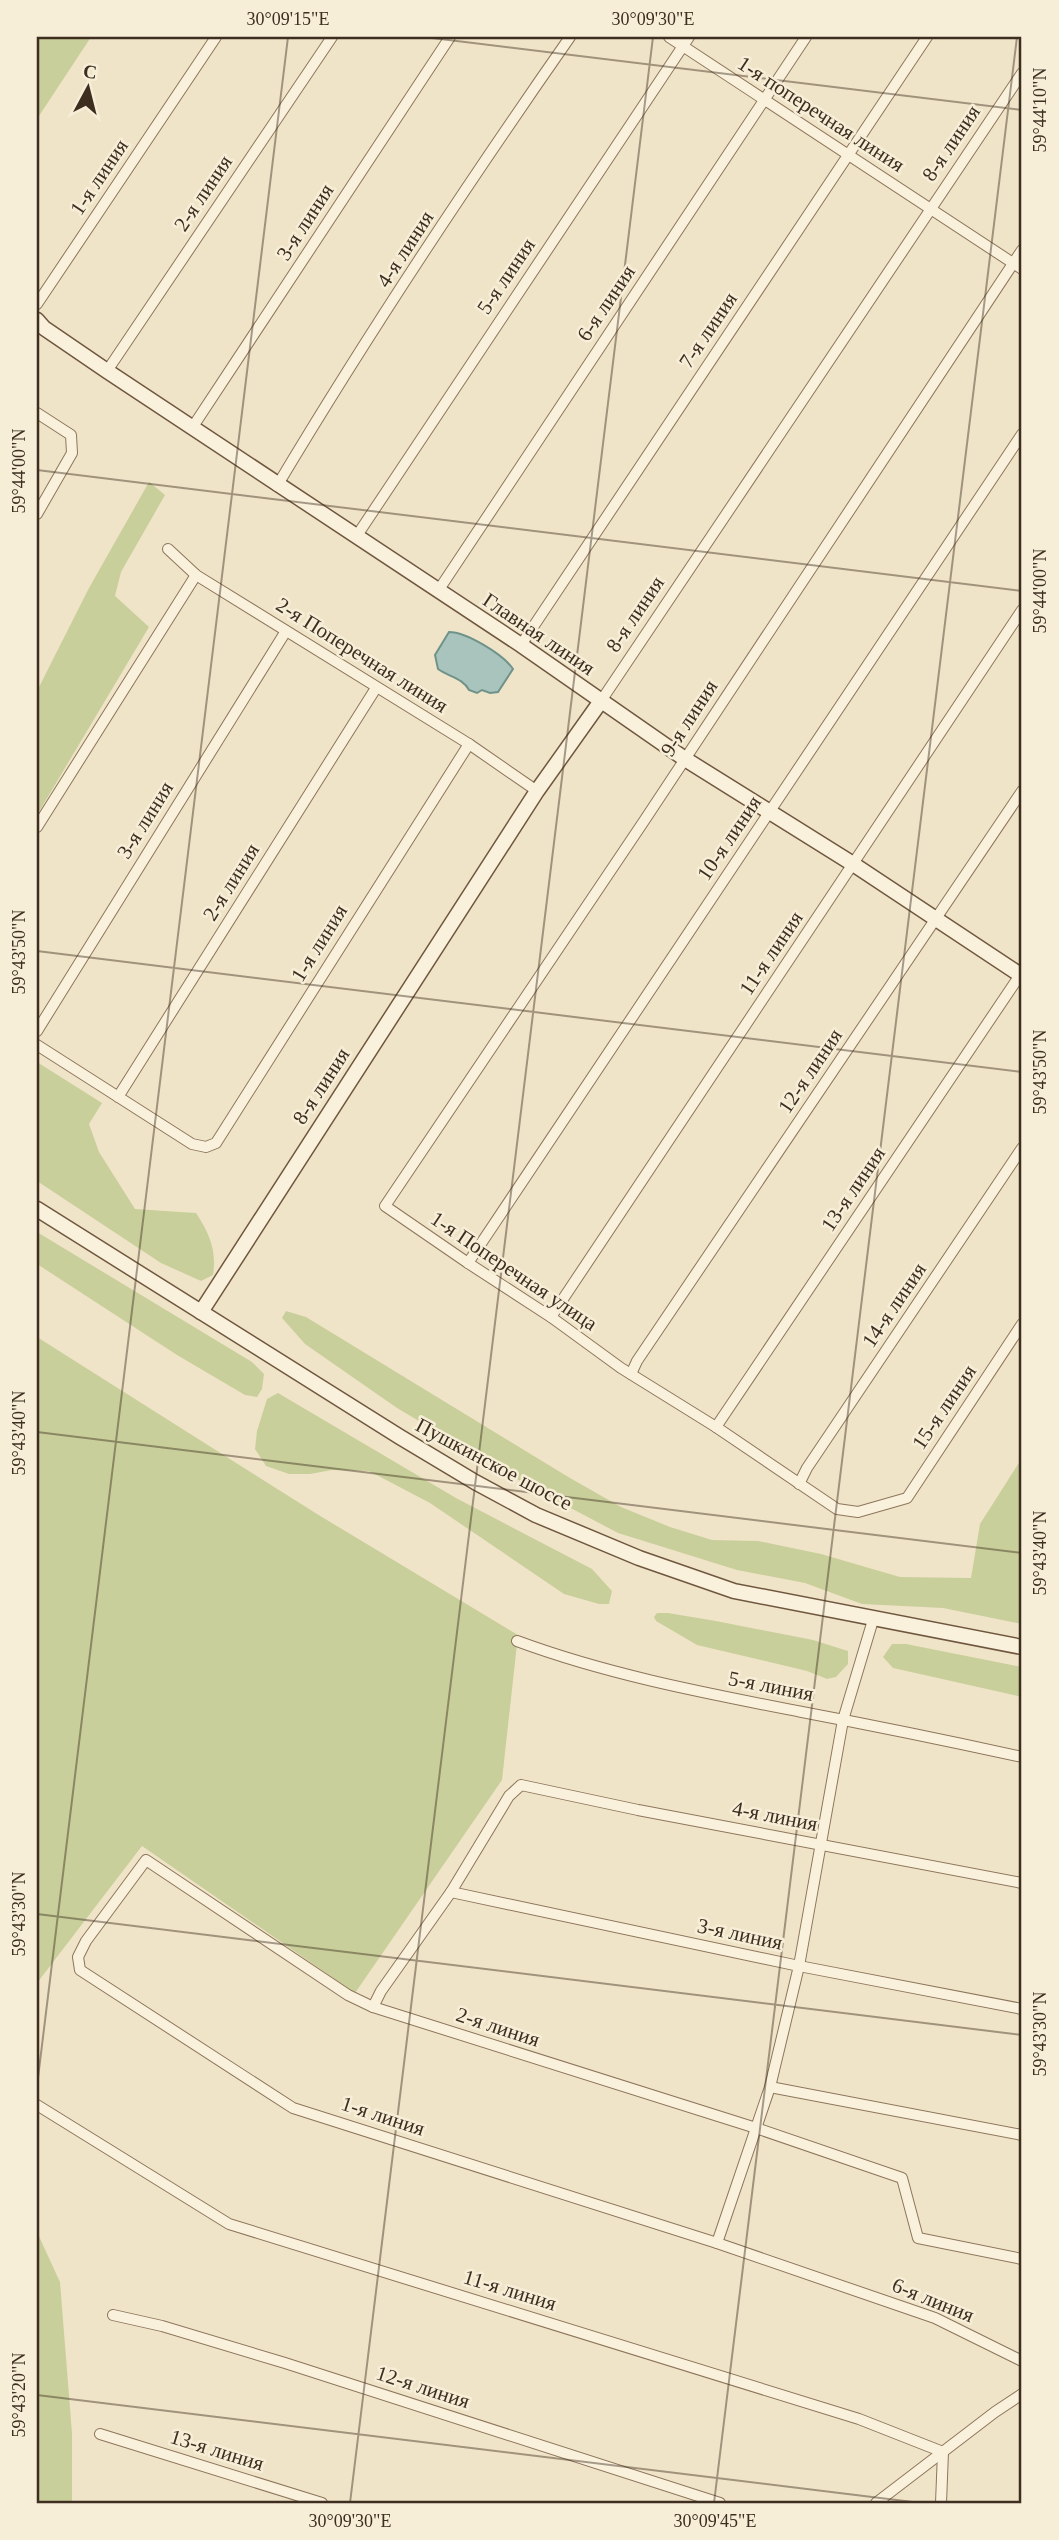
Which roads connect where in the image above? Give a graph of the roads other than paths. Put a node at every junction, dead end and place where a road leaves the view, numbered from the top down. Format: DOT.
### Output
graph roads {
  1 [pos="216,37"];
  2 [pos="332,37"];
  3 [pos="450,37"];
  4 [pos="570,37"];
  5 [pos="669,37"];
  6 [pos="806,37"];
  7 [pos="927,37"];
  8 [pos="686,41"];
  9 [pos="1022,73"];
  10 [pos="764,101"];
  11 [pos="849,154"];
  12 [pos="931,211"];
  13 [pos="1022,250"];
  14 [pos="1018,266"];
  15 [pos="37,304"];
  16 [pos="37,320"];
  17 [pos="107,371"];
  18 [pos="37,413"];
  19 [pos="192,428"];
  20 [pos="1022,435"];
  21 [pos="277,486"];
  22 [pos="37,514"];
  23 [pos="356,537"];
  24 [pos="168,550"];
  25 [pos="196,575"];
  26 [pos="438,591"];
  27 [pos="1022,610"];
  28 [pos="286,631"];
  29 [pos="521,645"];
  30 [pos="376,688"];
  31 [pos="601,701"];
  32 [pos="469,744"];
  33 [pos="685,759"];
  34 [pos="537,791"];
  35 [pos="1022,791"];
  36 [pos="769,813"];
  37 [pos="37,827"];
  38 [pos="853,864"];
  39 [pos="936,920"];
  40 [pos="1022,974"];
  41 [pos="37,1031"];
  42 [pos="37,1045"];
  43 [pos="118,1097"];
  44 [pos="1022,1148"];
  45 [pos="385,1206"];
  46 [pos="37,1209"];
  47 [pos="468,1263"];
  48 [pos="201,1312"];
  49 [pos="551,1317"];
  50 [pos="1022,1324"];
  51 [pos="631,1374"];
  52 [pos="716,1427"];
  53 [pos="799,1484"];
  54 [pos="893,1504"];
  55 [pos="873,1620"];
  56 [pos="517,1640"];
  57 [pos="1022,1647"];
  58 [pos="843,1720"];
  59 [pos="1022,1757"];
  60 [pos="821,1844"];
  61 [pos="146,1860"];
  62 [pos="1022,1883"];
  63 [pos="451,1892"];
  64 [pos="799,1966"];
  65 [pos="373,2007"];
  66 [pos="1022,2009"];
  67 [pos="770,2087"];
  68 [pos="37,2105"];
  69 [pos="756,2128"];
  70 [pos="1022,2135"];
  71 [pos="717,2243"];
  72 [pos="1022,2259"];
  73 [pos="827,2281"];
  74 [pos="113,2315"];
  75 [pos="1022,2361"];
  76 [pos="1022,2394"];
  77 [pos="100,2434"];
  78 [pos="943,2452"];
  79 [pos="322,2503"];
  80 [pos="720,2503"];
  81 [pos="876,2503"];
  82 [pos="941,2503"];
  1 -- 15 [label="street, 1-я линия"];
  2 -- 17 [label="street, 2-я линия"];
  3 -- 19 [label="street, 3-я линия"];
  4 -- 21 [label="street, 4-я линия"];
  5 -- 8 [label="street, 1-я поперечная линия"];
  6 -- 10 [label="street, 6-я линия"];
  7 -- 11 [label="street, 7-я линия"];
  8 -- 10 [label="street, 1-я поперечная линия"];
  8 -- 23 [label="street, 5-я линия"];
  9 -- 12 [label="street, 8-я линия"];
  10 -- 11 [label="street, 1-я поперечная линия"];
  10 -- 26 [label="street, 6-я линия"];
  11 -- 12 [label="street, 1-я поперечная линия"];
  11 -- 29 [label="street, 7-я линия"];
  12 -- 14 [label="street, 1-я поперечная линия"];
  12 -- 31 [label="street, 8-я линия"];
  13 -- 14 [label="street, 9-я линия"];
  14 -- 33 [label="street, 9-я линия"];
  16 -- 17 [label="street, Главная линия"];
  17 -- 19 [label="street, Главная линия"];
  18 -- 22 [label="street"];
  19 -- 21 [label="street, Главная линия"];
  20 -- 36 [label="street, 10-я линия"];
  21 -- 23 [label="street, Главная линия"];
  23 -- 26 [label="street, Главная линия"];
  24 -- 25 [label="street, 2-я Поперечная линия"];
  25 -- 28 [label="street, 2-я Поперечная линия"];
  25 -- 37 [label="street"];
  26 -- 29 [label="street, Главная линия"];
  27 -- 38 [label="street, 11-я линия"];
  28 -- 30 [label="street, 2-я Поперечная линия"];
  28 -- 41 [label="street, 3-я линия"];
  29 -- 31 [label="street, Главная линия"];
  30 -- 32 [label="street, 2-я Поперечная линия"];
  30 -- 43 [label="street, 2-я линия"];
  31 -- 33 [label="street, Главная линия"];
  31 -- 34 [label="street, 8-я линия"];
  32 -- 34 [label="street, 2-я Поперечная линия"];
  32 -- 43 [label="street, 1-я линия"];
  33 -- 36 [label="street, Главная линия"];
  33 -- 45 [label="street, 9-я линия"];
  34 -- 48 [label="street, 8-я линия"];
  35 -- 39 [label="street, 12-я линия"];
  36 -- 38 [label="street, Главная линия"];
  36 -- 47 [label="street, 10-я линия"];
  38 -- 39 [label="street, Главная линия"];
  38 -- 49 [label="street, 11-я линия"];
  39 -- 40 [label="street, Главная линия"];
  39 -- 51 [label="street, 12-я линия"];
  40 -- 52 [label="street, 13-я линия"];
  42 -- 43 [label="street"];
  44 -- 53 [label="street, 14-я линия"];
  45 -- 47 [label="street, 1-я Поперечная улица"];
  46 -- 48 [label="street, Пушкинское шоссе"];
  47 -- 49 [label="street, 1-я Поперечная улица"];
  48 -- 55 [label="street, Пушкинское шоссе"];
  49 -- 51 [label="street, 1-я Поперечная улица"];
  50 -- 54 [label="street, 15-я линия"];
  51 -- 52 [label="street, 1-я Поперечная улица"];
  52 -- 53 [label="street, 1-я Поперечная улица"];
  53 -- 54 [label="street, 1-я Поперечная улица"];
  55 -- 57 [label="street, Пушкинское шоссе"];
  55 -- 58 [label="street"];
  56 -- 58 [label="street, 5-я линия"];
  58 -- 59 [label="street, 5-я линия"];
  58 -- 60 [label="street"];
  60 -- 62 [label="street, 4-я линия"];
  60 -- 63 [label="street, 4-я линия"];
  60 -- 64 [label="street"];
  61 -- 65 [label="street, 2-я линия"];
  61 -- 71 [label="street, 1-я линия"];
  63 -- 64 [label="street, 3-я линия"];
  63 -- 65 [label="street"];
  64 -- 66 [label="street, 3-я линия"];
  64 -- 67 [label="street"];
  65 -- 69 [label="street, 2-я линия"];
  67 -- 69 [label="street"];
  67 -- 70 [label="street"];
  68 -- 78 [label="street, 11-я линия"];
  69 -- 71 [label="street"];
  69 -- 72 [label="street, 2-я линия"];
  71 -- 73 [label="street, 1-я линия"];
  73 -- 75 [label="street, 6-я линия"];
  74 -- 80 [label="street, 12-я линия"];
  76 -- 78 [label="street"];
  77 -- 79 [label="street, 13-я линия"];
  78 -- 81 [label="street"];
  78 -- 82 [label="street"];
}
